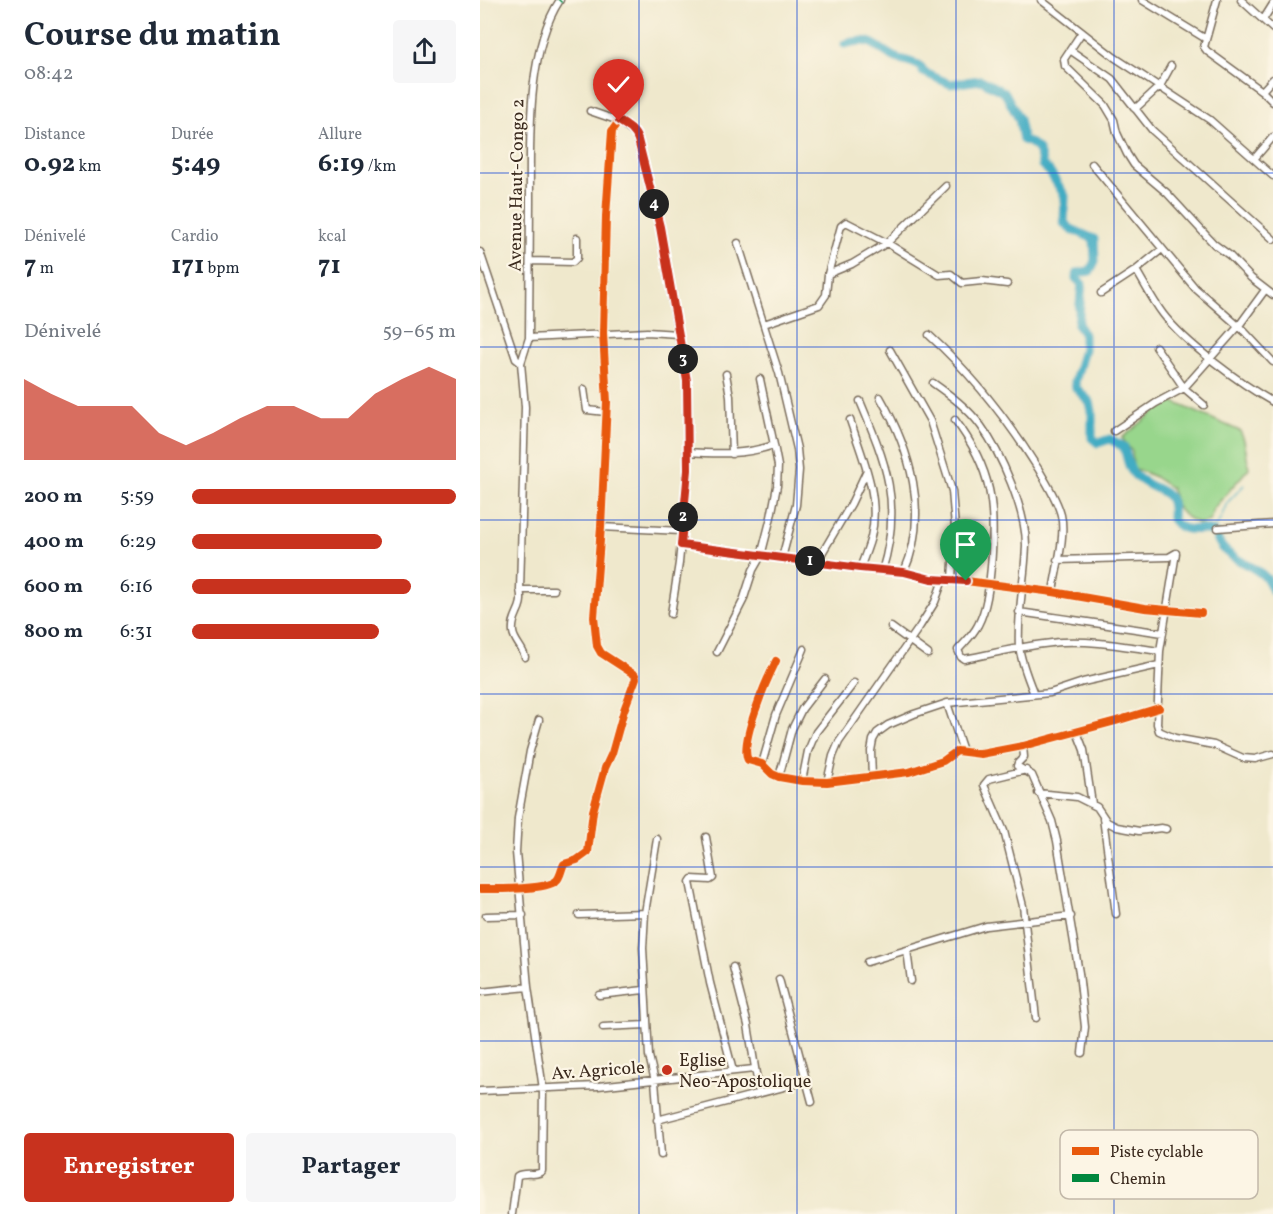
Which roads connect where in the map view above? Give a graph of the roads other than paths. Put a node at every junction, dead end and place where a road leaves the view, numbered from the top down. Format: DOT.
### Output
graph roads {
  1 [pos="1041,0"];
  2 [pos="1142,0"];
  3 [pos="1217,0"];
  4 [pos="1241,0"];
  5 [pos="559,1"];
  6 [pos="1273,4"];
  7 [pos="1263,20"];
  8 [pos="1273,29"];
  9 [pos="1082,32"];
  10 [pos="1206,39"];
  11 [pos="1070,50"];
  12 [pos="1171,66"];
  13 [pos="1273,79"];
  14 [pos="1160,86"];
  15 [pos="1262,91"];
  16 [pos="1273,102"];
  17 [pos="1135,109"];
  18 [pos="590,111"];
  19 [pos="619,121"];
  20 [pos="1273,137"];
  21 [pos="1254,159"];
  22 [pos="1092,164"];
  23 [pos="1273,176"];
  24 [pos="946,186"];
  25 [pos="577,238"];
  26 [pos="1273,239"];
  27 [pos="738,243"];
  28 [pos="887,243"];
  29 [pos="1162,249"];
  30 [pos="480,252"];
  31 [pos="530,261"];
  32 [pos="1136,270"];
  33 [pos="828,274"];
  34 [pos="1007,285"];
  35 [pos="1265,290"];
  36 [pos="1101,293"];
  37 [pos="1273,295"];
  38 [pos="764,324"];
  39 [pos="1238,327"];
  40 [pos="678,334"];
  41 [pos="929,335"];
  42 [pos="603,336"];
  43 [pos="529,338"];
  44 [pos="1156,347"];
  45 [pos="890,350"];
  46 [pos="1210,358"];
  47 [pos="1273,362"];
  48 [pos="520,363"];
  49 [pos="726,374"];
  50 [pos="760,379"];
  51 [pos="933,383"];
  52 [pos="1184,388"];
  53 [pos="584,389"];
  54 [pos="880,397"];
  55 [pos="860,401"];
  56 [pos="1273,402"];
  57 [pos="1204,405"];
  58 [pos="606,412"];
  59 [pos="850,420"];
  60 [pos="955,420"];
  61 [pos="1114,431"];
  62 [pos="774,445"];
  63 [pos="687,452"];
  64 [pos="732,454"];
  65 [pos="866,471"];
  66 [pos="1273,524"];
  67 [pos="601,527"];
  68 [pos="1218,528"];
  69 [pos="681,531"];
  70 [pos="681,545"];
  71 [pos="761,556"];
  72 [pos="782,558"];
  73 [pos="1058,560"];
  74 [pos="814,561"];
  75 [pos="860,568"];
  76 [pos="882,571"];
  77 [pos="904,572"];
  78 [pos="943,580"];
  79 [pos="952,580"];
  80 [pos="989,584"];
  81 [pos="1021,588"];
  82 [pos="520,590"];
  83 [pos="554,590"];
  84 [pos="1053,592"];
  85 [pos="1166,610"];
  86 [pos="1019,612"];
  87 [pos="1201,613"];
  88 [pos="671,614"];
  89 [pos="891,627"];
  90 [pos="1163,633"];
  91 [pos="909,641"];
  92 [pos="1019,648"];
  93 [pos="804,650"];
  94 [pos="1160,651"];
  95 [pos="717,652"];
  96 [pos="928,654"];
  97 [pos="525,657"];
  98 [pos="776,661"];
  99 [pos="1159,666"];
  100 [pos="825,679"];
  101 [pos="854,683"];
  102 [pos="1034,694"];
  103 [pos="947,703"];
  104 [pos="1159,708"];
  105 [pos="538,720"];
  106 [pos="1077,732"];
  107 [pos="1023,746"];
  108 [pos="963,751"];
  109 [pos="1273,754"];
  110 [pos="762,764"];
  111 [pos="1026,770"];
  112 [pos="779,777"];
  113 [pos="872,777"];
  114 [pos="802,781"];
  115 [pos="827,782"];
  116 [pos="1038,793"];
  117 [pos="1092,804"];
  118 [pos="1103,817"];
  119 [pos="1166,829"];
  120 [pos="706,837"];
  121 [pos="657,839"];
  122 [pos="520,888"];
  123 [pos="480,889"];
  124 [pos="645,913"];
  125 [pos="1116,914"];
  126 [pos="523,915"];
  127 [pos="579,915"];
  128 [pos="1071,915"];
  129 [pos="486,916"];
  130 [pos="1026,920"];
  131 [pos="907,950"];
  132 [pos="867,962"];
  133 [pos="733,967"];
  134 [pos="779,980"];
  135 [pos="911,981"];
  136 [pos="528,987"];
  137 [pos="644,990"];
  138 [pos="480,992"];
  139 [pos="599,995"];
  140 [pos="1036,1018"];
  141 [pos="647,1025"];
  142 [pos="603,1027"];
  143 [pos="1082,1053"];
  144 [pos="754,1069"];
  145 [pos="733,1071"];
  146 [pos="655,1081"];
  147 [pos="807,1081"];
  148 [pos="543,1089"];
  149 [pos="480,1091"];
  150 [pos="759,1092"];
  151 [pos="812,1102"];
  152 [pos="657,1120"];
  153 [pos="661,1155"];
  154 [pos="512,1214"];
  1 -- 9 [label="street"];
  2 -- 10 [label="street"];
  3 -- 10 [label="street"];
  4 -- 7 [label="street"];
  5 -- 31 [label="street, Avenue Haut-Congo 2"];
  6 -- 7 [label="street"];
  7 -- 8 [label="street"];
  9 -- 11 [label="street"];
  9 -- 14 [label="street"];
  10 -- 15 [label="street"];
  11 -- 17 [label="street"];
  11 -- 35 [label="street"];
  12 -- 14 [label="street"];
  13 -- 15 [label="street"];
  14 -- 17 [label="street"];
  14 -- 21 [label="street"];
  15 -- 16 [label="street"];
  17 -- 26 [label="street"];
  18 -- 19 [label="street"];
  19 -- 40 [label="street"];
  19 -- 42 [label="street"];
  20 -- 21 [label="street"];
  21 -- 23 [label="street"];
  22 -- 29 [label="street"];
  24 -- 28 [label="street"];
  25 -- 31 [label="street"];
  27 -- 38 [label="street"];
  28 -- 33 [label="street"];
  28 -- 33 [label="street"];
  28 -- 34 [label="street"];
  29 -- 32 [label="street"];
  29 -- 39 [label="street"];
  30 -- 48 [label="street"];
  31 -- 43 [label="street, Avenue Haut-Congo 2"];
  32 -- 36 [label="street"];
  32 -- 46 [label="street"];
  33 -- 38 [label="street"];
  35 -- 37 [label="street"];
  35 -- 39 [label="street"];
  38 -- 72 [label="street"];
  39 -- 46 [label="street"];
  39 -- 47 [label="street"];
  40 -- 42 [label="street"];
  40 -- 63 [label="street"];
  41 -- 73 [label="street"];
  42 -- 43 [label="street"];
  42 -- 58 [label="street"];
  43 -- 48 [label="street, Avenue Haut-Congo 2"];
  44 -- 52 [label="street"];
  45 -- 79 [label="street"];
  46 -- 52 [label="street"];
  46 -- 56 [label="street"];
  48 -- 82 [label="street, Avenue Haut-Congo 2"];
  49 -- 64 [label="street"];
  50 -- 62 [label="street"];
  51 -- 81 [label="street"];
  52 -- 57 [label="street"];
  52 -- 61 [label="street"];
  53 -- 58 [label="street"];
  54 -- 77 [label="street"];
  55 -- 76 [label="street"];
  58 -- 67 [label="street"];
  59 -- 65 [label="street"];
  60 -- 80 [label="street"];
  62 -- 64 [label="street"];
  62 -- 71 [label="street"];
  63 -- 64 [label="street"];
  63 -- 69 [label="street"];
  65 -- 74 [label="street"];
  65 -- 75 [label="street"];
  66 -- 68 [label="street"];
  67 -- 69 [label="street"];
  67 -- 122 [label="street"];
  69 -- 70 [label="street"];
  70 -- 71 [label="street"];
  70 -- 88 [label="street"];
  71 -- 72 [label="street"];
  71 -- 95 [label="street"];
  72 -- 74 [label="street"];
  73 -- 84 [label="street"];
  73 -- 85 [label="street"];
  74 -- 75 [label="street"];
  75 -- 76 [label="street"];
  76 -- 77 [label="street"];
  77 -- 78 [label="street"];
  78 -- 79 [label="street"];
  78 -- 91 [label="street"];
  79 -- 80 [label="street"];
  80 -- 81 [label="street"];
  80 -- 92 [label="street"];
  81 -- 84 [label="street"];
  81 -- 86 [label="street"];
  82 -- 83 [label="street"];
  82 -- 97 [label="street, Avenue Haut-Congo 2"];
  84 -- 85 [label="street"];
  85 -- 87 [label="street"];
  85 -- 90 [label="street"];
  86 -- 90 [label="street"];
  86 -- 92 [label="street"];
  89 -- 91 [label="street"];
  90 -- 94 [label="street"];
  91 -- 96 [label="street"];
  91 -- 115 [label="street"];
  92 -- 94 [label="street"];
  92 -- 102 [label="street"];
  93 -- 110 [label="street"];
  94 -- 99 [label="street"];
  98 -- 110 [label="street"];
  99 -- 102 [label="street"];
  99 -- 104 [label="street"];
  100 -- 112 [label="street"];
  101 -- 114 [label="street"];
  102 -- 103 [label="street"];
  103 -- 108 [label="street"];
  103 -- 113 [label="street"];
  104 -- 106 [label="street"];
  104 -- 109 [label="street"];
  105 -- 122 [label="street"];
  106 -- 107 [label="street"];
  106 -- 117 [label="street"];
  107 -- 108 [label="street"];
  107 -- 111 [label="street"];
  108 -- 113 [label="street"];
  110 -- 112 [label="street"];
  111 -- 116 [label="street"];
  111 -- 130 [label="street"];
  112 -- 114 [label="street"];
  113 -- 115 [label="street"];
  114 -- 115 [label="street"];
  116 -- 117 [label="street"];
  116 -- 128 [label="street"];
  117 -- 118 [label="street"];
  118 -- 119 [label="street"];
  118 -- 125 [label="street"];
  120 -- 145 [label="street"];
  121 -- 124 [label="street"];
  122 -- 123 [label="street"];
  122 -- 126 [label="street"];
  124 -- 127 [label="street"];
  124 -- 137 [label="street"];
  126 -- 129 [label="street"];
  126 -- 136 [label="street"];
  128 -- 130 [label="street"];
  128 -- 143 [label="street"];
  130 -- 131 [label="street"];
  130 -- 140 [label="street"];
  131 -- 132 [label="street"];
  131 -- 135 [label="street"];
  133 -- 144 [label="street"];
  134 -- 147 [label="street"];
  136 -- 138 [label="street"];
  136 -- 148 [label="street"];
  137 -- 139 [label="street"];
  137 -- 141 [label="street"];
  141 -- 142 [label="street"];
  141 -- 146 [label="street"];
  144 -- 145 [label="street, Av. Agricole"];
  144 -- 150 [label="street"];
  145 -- 146 [label="street, Av. Agricole"];
  146 -- 148 [label="street, Av. Agricole"];
  146 -- 152 [label="street"];
  147 -- 150 [label="street"];
  147 -- 151 [label="street"];
  148 -- 149 [label="street, Av. Agricole"];
  148 -- 154 [label="street"];
  150 -- 152 [label="street"];
  152 -- 153 [label="street"];
}
